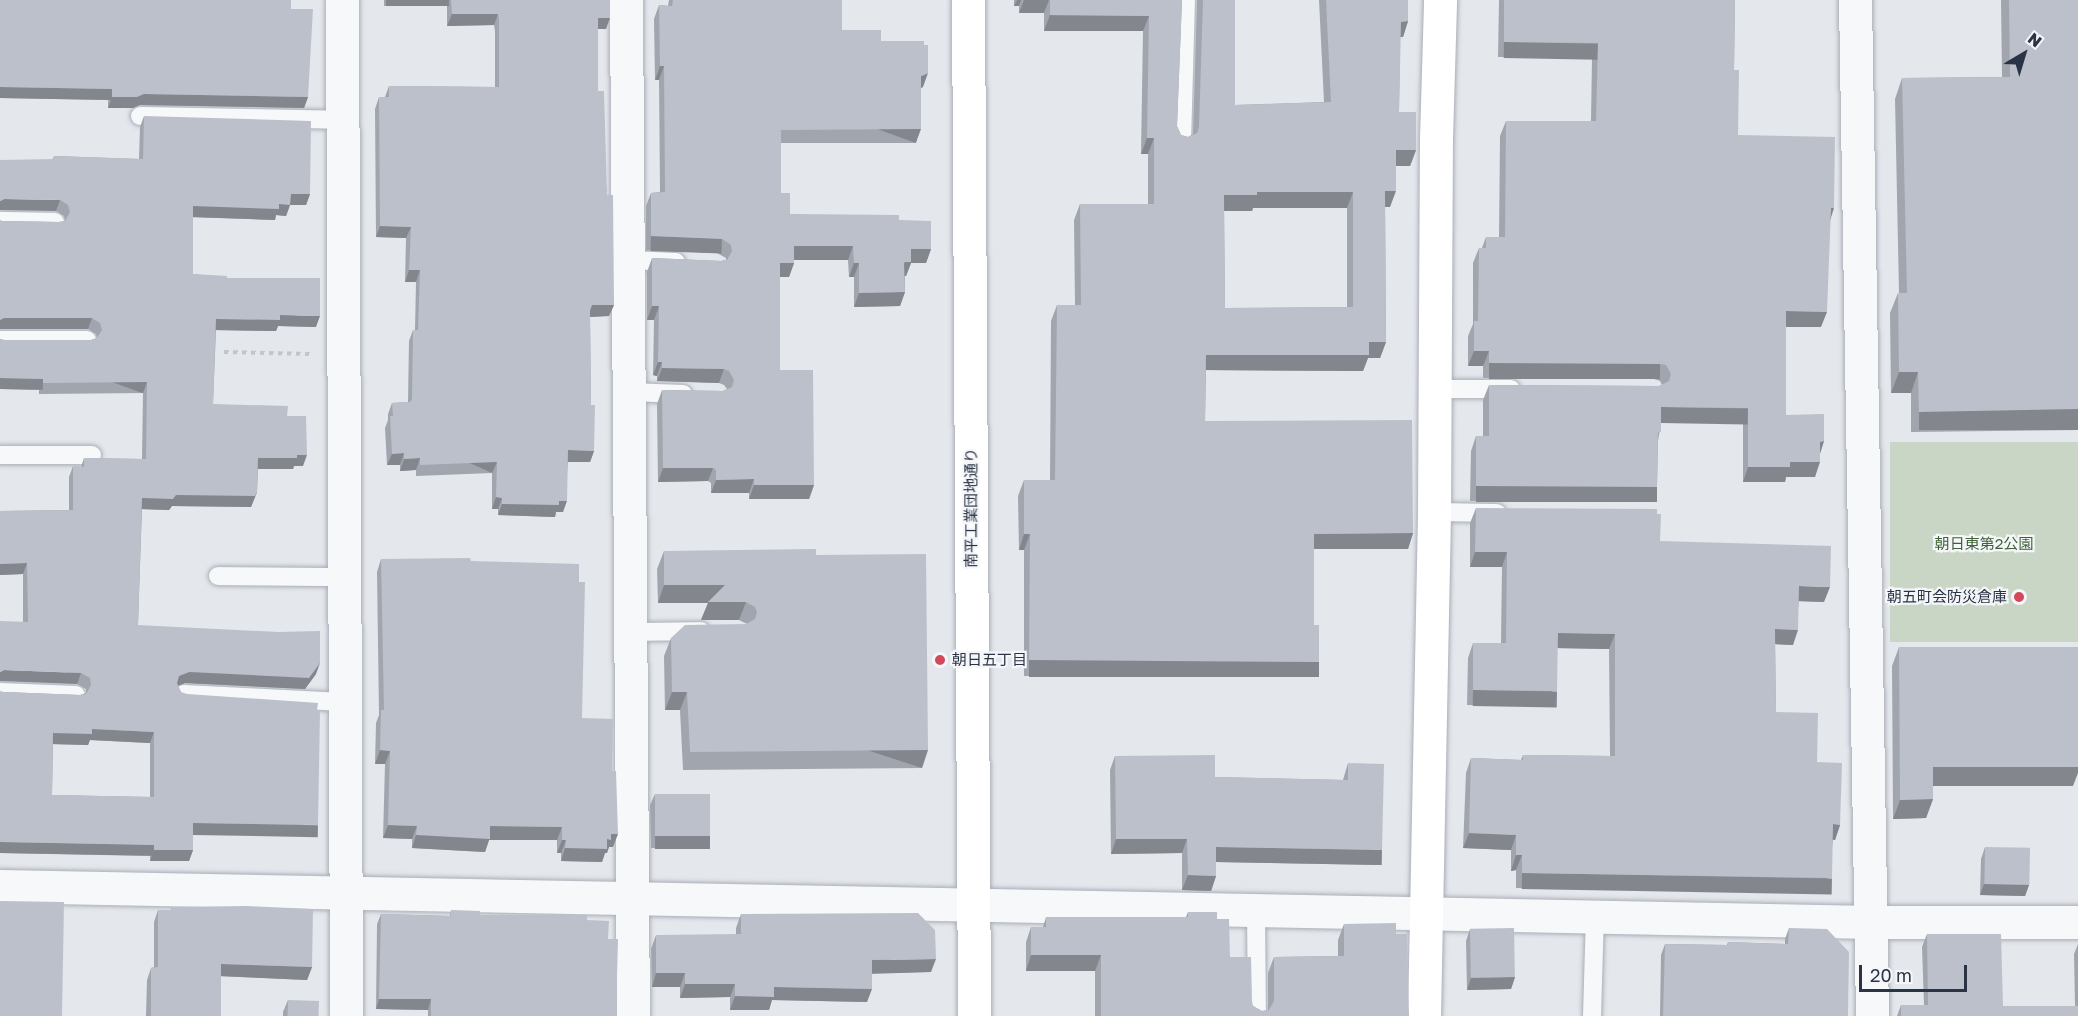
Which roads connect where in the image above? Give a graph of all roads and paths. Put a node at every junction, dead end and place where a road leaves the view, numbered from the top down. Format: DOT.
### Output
graph roads {
  1 [pos="342,0"];
  2 [pos="626,0"];
  3 [pos="968,0"];
  4 [pos="1186,0"];
  5 [pos="1440,0"];
  6 [pos="1855,0"];
  7 [pos="141,116"];
  8 [pos="342,120"];
  9 [pos="1182,142"];
  10 [pos="0,221"];
  11 [pos="55,222"];
  12 [pos="628,260"];
  13 [pos="694,263"];
  14 [pos="0,340"];
  15 [pos="87,340"];
  16 [pos="224,352"];
  17 [pos="343,355"];
  18 [pos="1435,388"];
  19 [pos="1527,389"];
  20 [pos="629,392"];
  21 [pos="696,394"];
  22 [pos="0,455"];
  23 [pos="92,455"];
  24 [pos="1434,513"];
  25 [pos="1516,513"];
  26 [pos="218,576"];
  27 [pos="344,578"];
  28 [pos="717,631"];
  29 [pos="631,632"];
  30 [pos="0,692"];
  31 [pos="184,694"];
  32 [pos="76,695"];
  33 [pos="344,702"];
  34 [pos="0,886"];
  35 [pos="345,894"];
  36 [pos="633,899"];
  37 [pos="973,904"];
  38 [pos="1256,910"];
  39 [pos="1427,914"];
  40 [pos="1595,917"];
  41 [pos="1872,922"];
  42 [pos="2078,922"];
  43 [pos="346,1016"];
  44 [pos="633,1016"];
  45 [pos="974,1016"];
  46 [pos="1257,1016"];
  47 [pos="1424,1016"];
  48 [pos="1592,1016"];
  49 [pos="1872,1016"];
  1 -- 8 [label="street"];
  2 -- 12 [label="street"];
  3 -- 37 [label="street, 南平工業団地通り"];
  4 -- 9 [label="lane"];
  5 -- 18 [label="street"];
  6 -- 41 [label="street"];
  7 -- 8 [label="lane"];
  8 -- 17 [label="street"];
  10 -- 11 [label="lane"];
  12 -- 13 [label="lane"];
  12 -- 20 [label="street"];
  14 -- 15 [label="lane"];
  16 -- 17 [label="path"];
  17 -- 27 [label="street"];
  18 -- 19 [label="lane"];
  18 -- 24 [label="street"];
  20 -- 21 [label="lane"];
  20 -- 29 [label="street"];
  22 -- 23 [label="lane"];
  24 -- 25 [label="lane"];
  24 -- 39 [label="street"];
  26 -- 27 [label="lane"];
  27 -- 33 [label="street"];
  28 -- 29 [label="lane"];
  29 -- 36 [label="street"];
  30 -- 32 [label="lane"];
  31 -- 33 [label="lane"];
  33 -- 35 [label="street"];
  34 -- 35 [label="street"];
  35 -- 36 [label="street"];
  35 -- 43 [label="street"];
  36 -- 37 [label="street"];
  36 -- 44 [label="street"];
  37 -- 38 [label="street"];
  37 -- 45 [label="street, 南平工業団地通り"];
  38 -- 39 [label="street"];
  38 -- 46 [label="lane"];
  39 -- 40 [label="street"];
  39 -- 47 [label="street"];
  40 -- 41 [label="street"];
  40 -- 48 [label="lane"];
  41 -- 42 [label="street"];
  41 -- 49 [label="street"];
}
